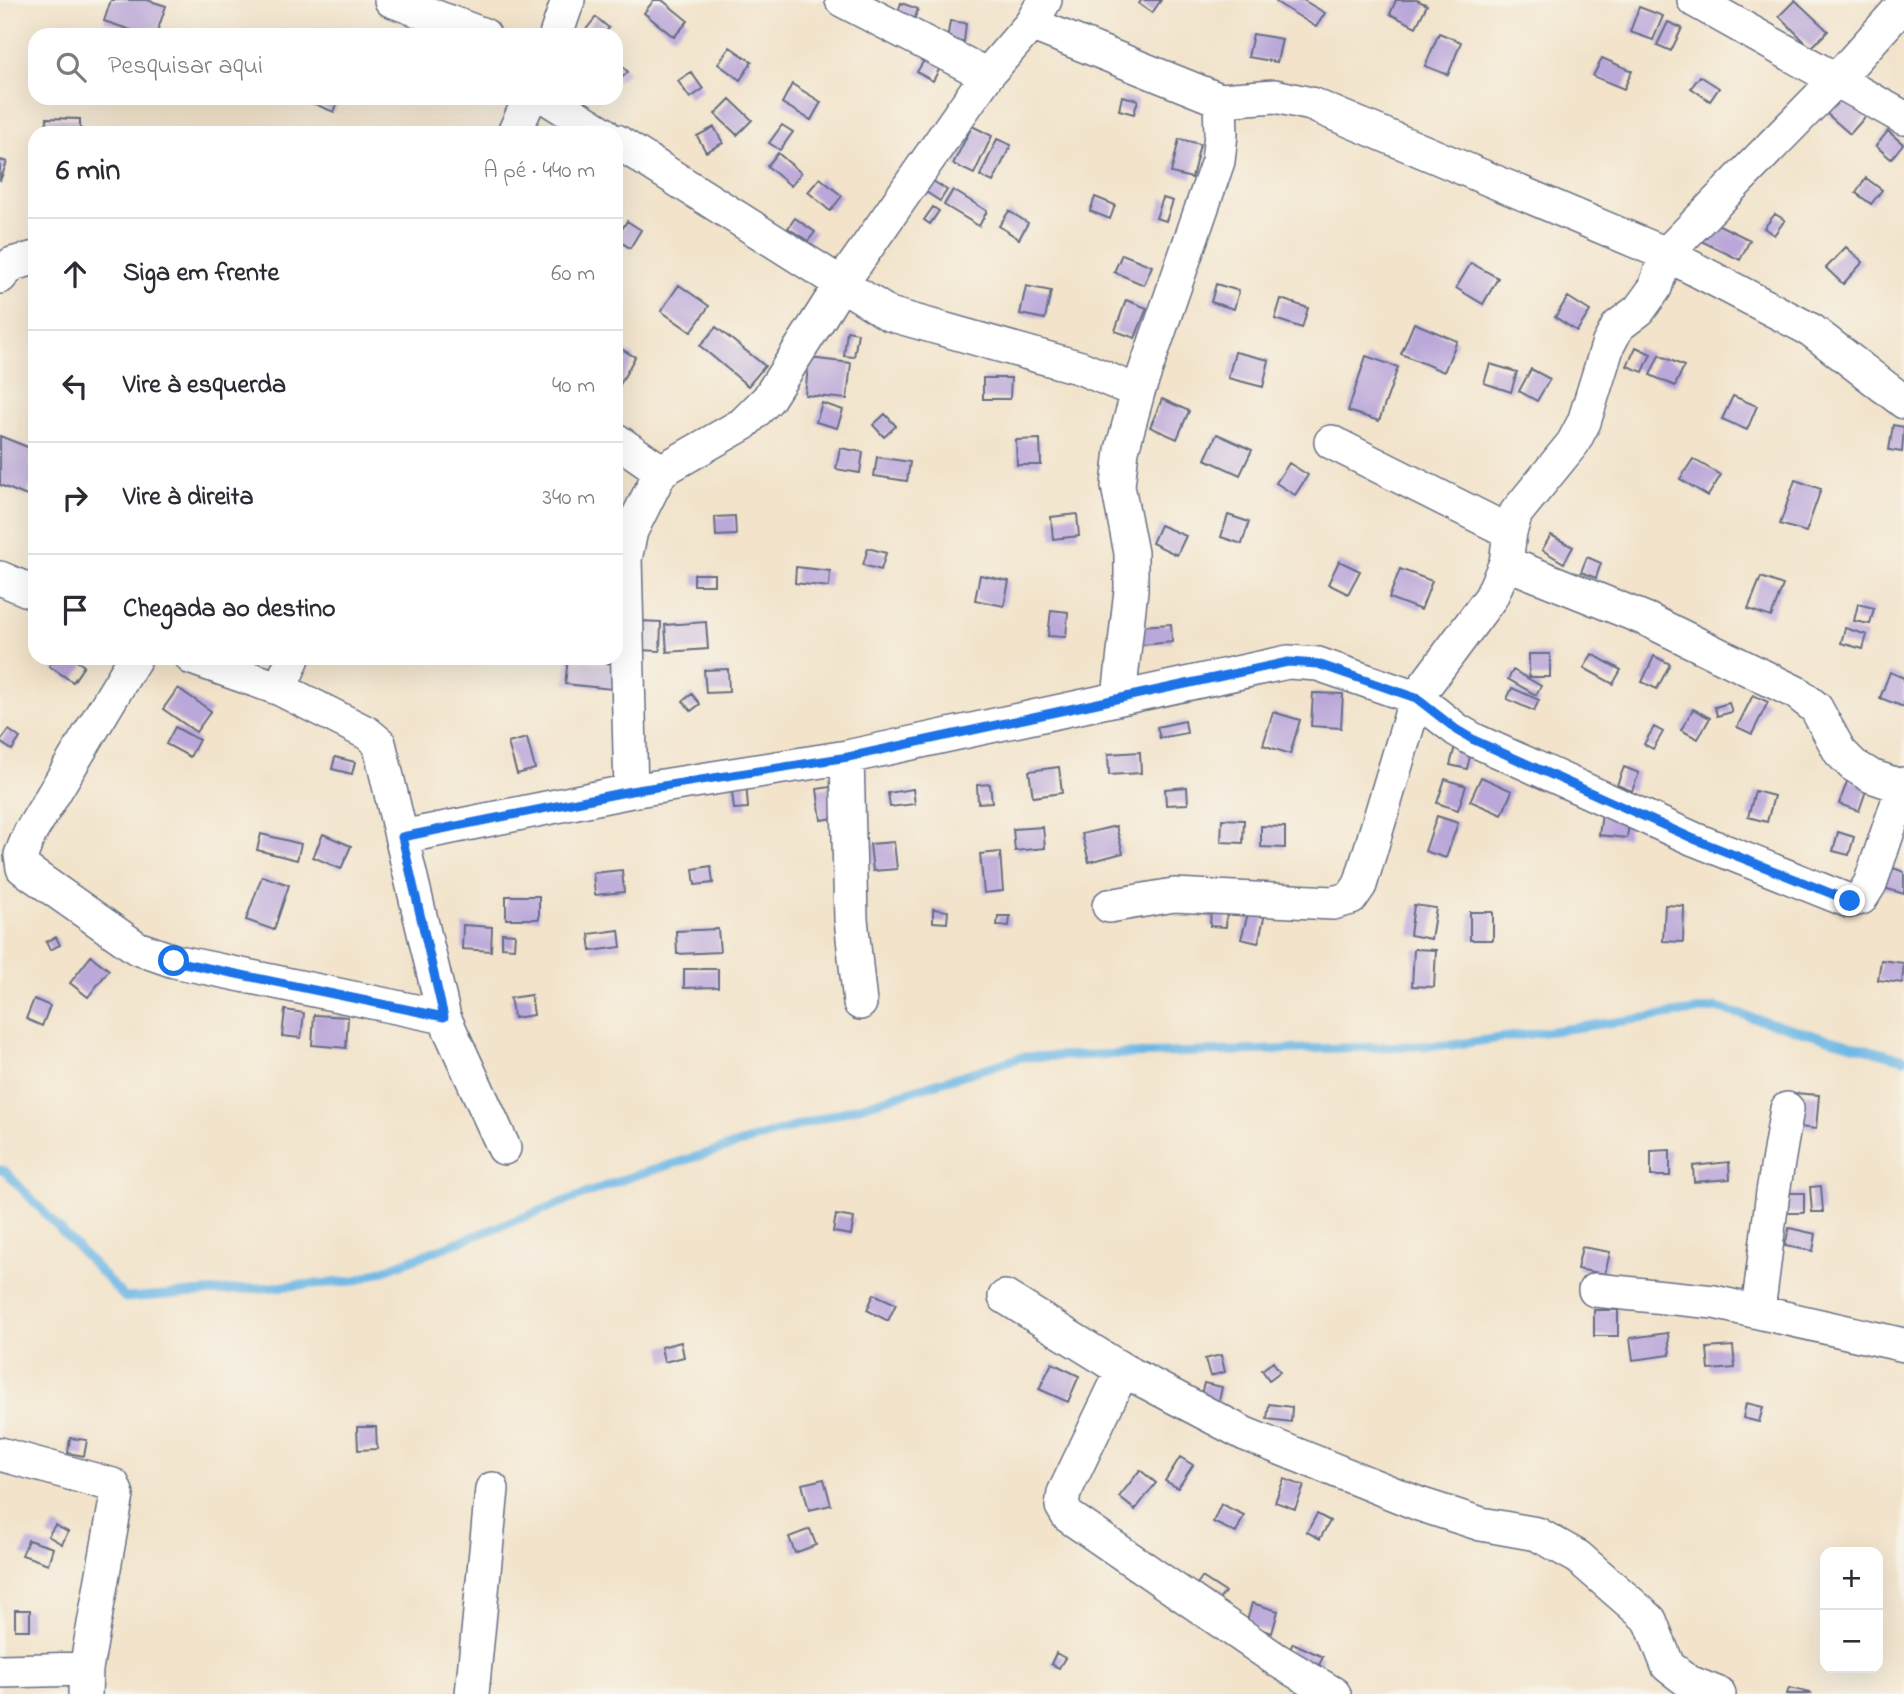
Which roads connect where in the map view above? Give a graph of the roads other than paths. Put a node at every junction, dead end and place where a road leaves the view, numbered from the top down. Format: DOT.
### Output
graph roads {
  1 [pos="391,0"];
  2 [pos="568,0"];
  3 [pos="842,0"];
  4 [pos="1694,0"];
  5 [pos="1904,4"];
  6 [pos="1038,12"];
  7 [pos="465,28"];
  8 [pos="558,28"];
  9 [pos="987,75"];
  10 [pos="1836,80"];
  11 [pos="1220,100"];
  12 [pos="527,105"];
  13 [pos="558,105"];
  14 [pos="1904,118"];
  15 [pos="517,126"];
  16 [pos="592,126"];
  17 [pos="623,145"];
  18 [pos="1666,254"];
  19 [pos="28,260"];
  20 [pos="0,277"];
  21 [pos="842,283"];
  22 [pos="1138,392"];
  23 [pos="1904,402"];
  24 [pos="1331,442"];
  25 [pos="623,445"];
  26 [pos="661,471"];
  27 [pos="1508,547"];
  28 [pos="0,578"];
  29 [pos="28,590"];
  30 [pos="131,665"];
  31 [pos="212,665"];
  32 [pos="290,665"];
  33 [pos="280,689"];
  34 [pos="1119,697"];
  35 [pos="1416,698"];
  36 [pos="848,757"];
  37 [pos="1903,786"];
  38 [pos="631,791"];
  39 [pos="402,837"];
  40 [pos="1109,906"];
  41 [pos="860,1003"];
  42 [pos="444,1017"];
  43 [pos="1787,1109"];
  44 [pos="504,1148"];
  45 [pos="1595,1290"];
  46 [pos="1005,1297"];
  47 [pos="1758,1311"];
  48 [pos="1904,1345"];
  49 [pos="1123,1370"];
  50 [pos="0,1454"];
  51 [pos="492,1489"];
  52 [pos="0,1671"];
  53 [pos="85,1682"];
  54 [pos="472,1694"];
  55 [pos="1334,1694"];
  56 [pos="1719,1694"];
  1 -- 7 [label="street"];
  2 -- 8 [label="street"];
  3 -- 9 [label="street"];
  4 -- 10 [label="street"];
  5 -- 10 [label="street"];
  6 -- 9 [label="street"];
  6 -- 11 [label="street"];
  9 -- 21 [label="street"];
  10 -- 14 [label="street"];
  10 -- 18 [label="street"];
  11 -- 18 [label="street"];
  11 -- 22 [label="street"];
  12 -- 15 [label="street"];
  13 -- 16 [label="street"];
  17 -- 21 [label="street"];
  18 -- 23 [label="street"];
  18 -- 27 [label="street"];
  19 -- 20 [label="street"];
  21 -- 22 [label="street"];
  21 -- 26 [label="street"];
  22 -- 34 [label="street"];
  24 -- 27 [label="street"];
  25 -- 26 [label="street"];
  26 -- 38 [label="street"];
  27 -- 35 [label="street"];
  27 -- 37 [label="street"];
  28 -- 29 [label="street"];
  30 -- 42 [label="street"];
  31 -- 33 [label="street"];
  32 -- 33 [label="street"];
  33 -- 39 [label="street"];
  34 -- 35 [label="street"];
  34 -- 36 [label="street"];
  35 -- 37 [label="street"];
  35 -- 40 [label="street"];
  36 -- 38 [label="street"];
  36 -- 41 [label="street"];
  38 -- 39 [label="street"];
  39 -- 42 [label="street"];
  42 -- 44 [label="street"];
  43 -- 47 [label="street"];
  45 -- 47 [label="street"];
  46 -- 49 [label="street"];
  47 -- 48 [label="street"];
  49 -- 55 [label="street"];
  49 -- 56 [label="street"];
  50 -- 53 [label="street"];
  51 -- 54 [label="street"];
  52 -- 53 [label="street"];
}
